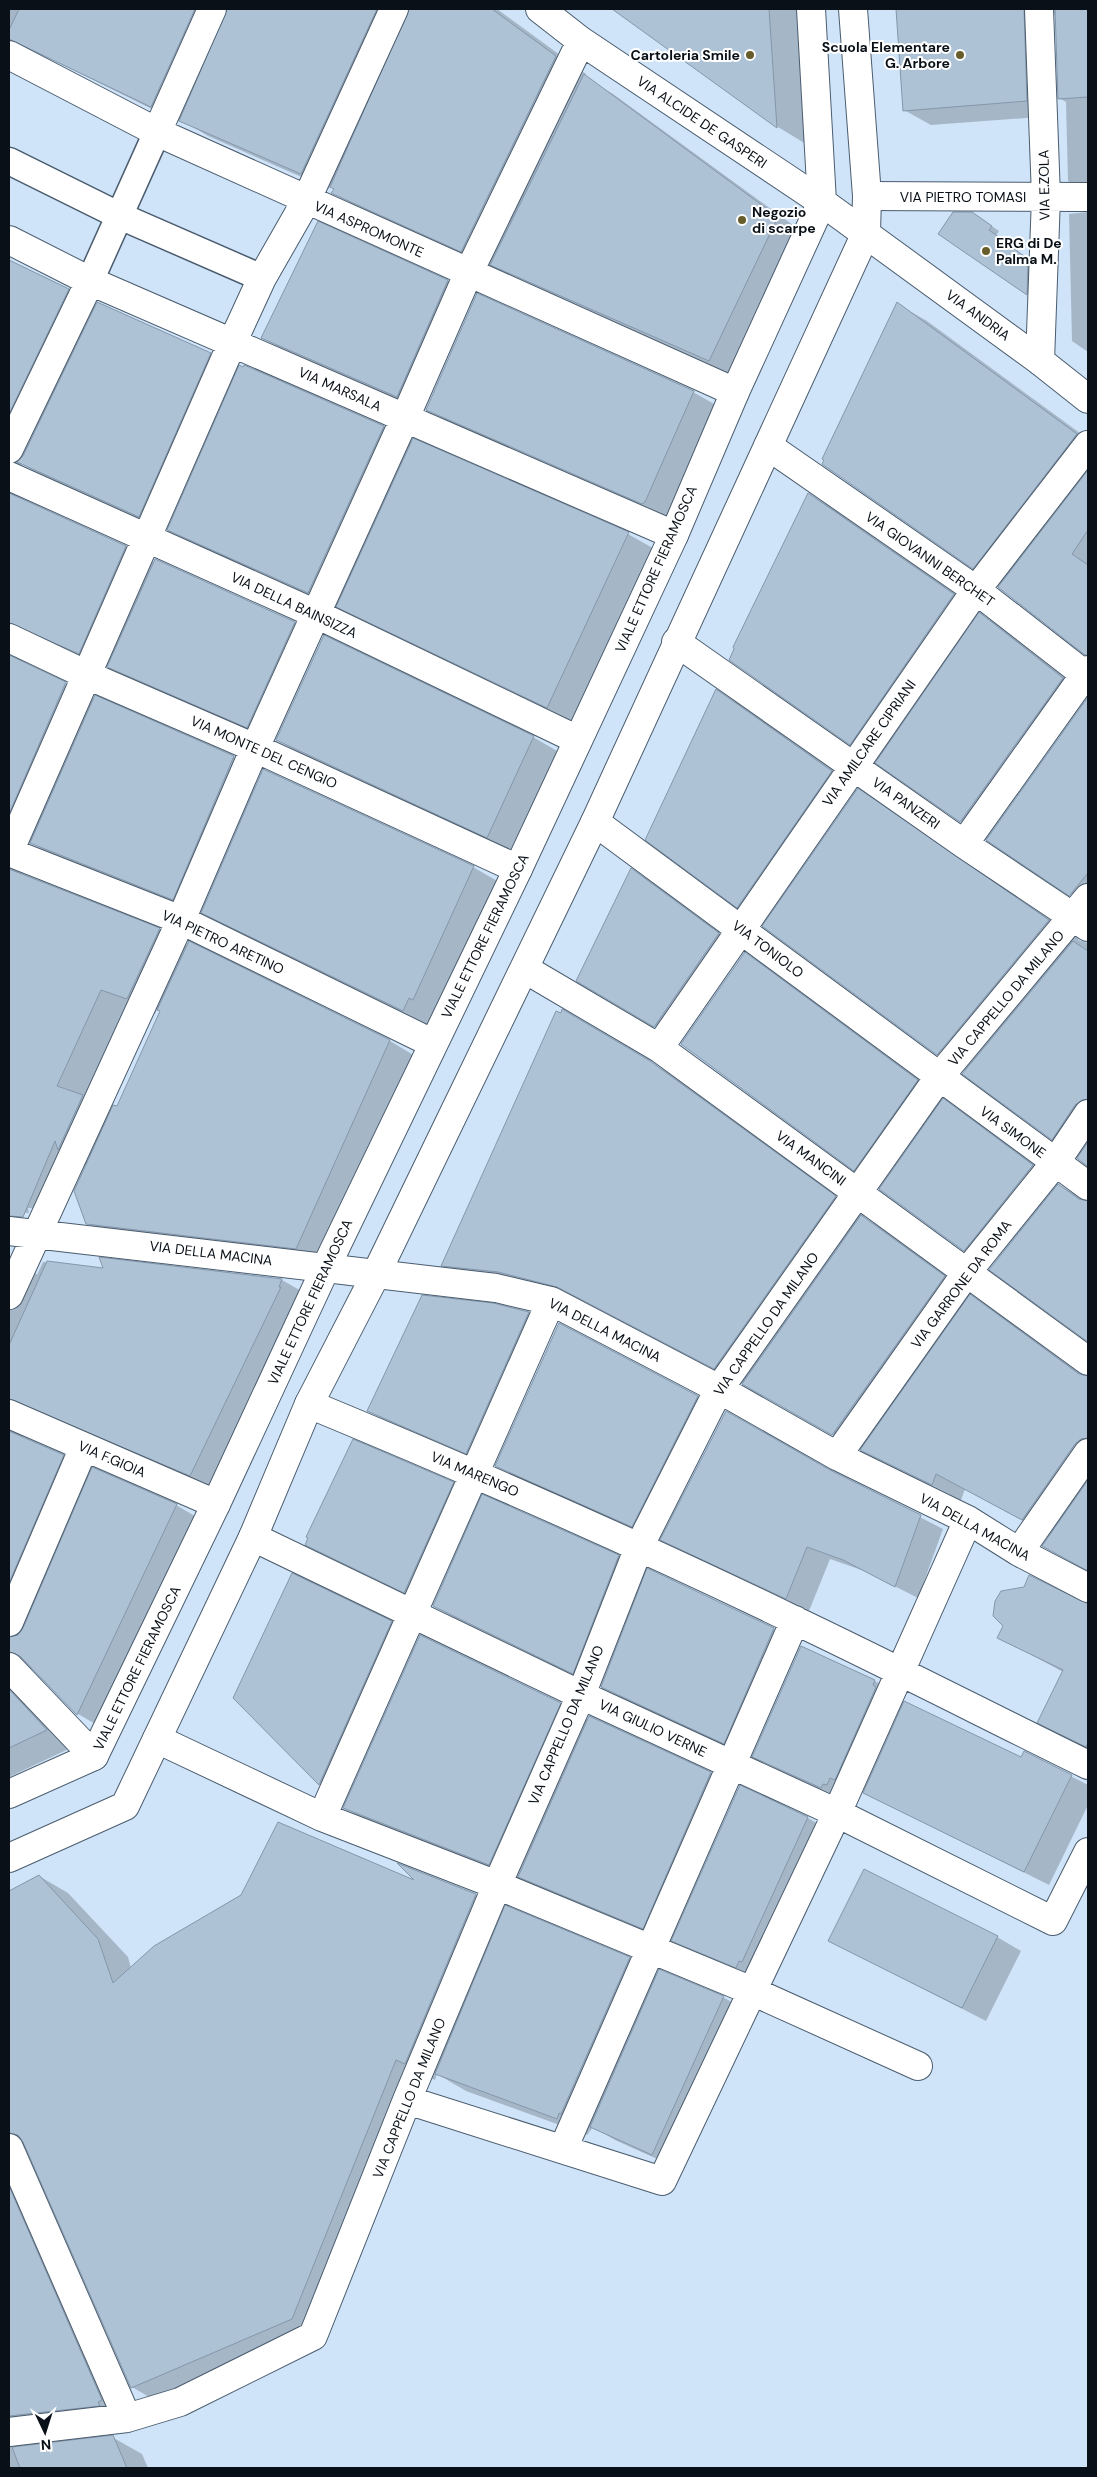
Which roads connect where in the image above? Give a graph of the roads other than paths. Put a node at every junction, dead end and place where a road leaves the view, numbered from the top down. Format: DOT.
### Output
graph roads {
  1 [pos="212,9"];
  2 [pos="394,9"];
  3 [pos="811,9"];
  4 [pos="853,9"];
  5 [pos="1039,9"];
  6 [pos="549,12"];
  7 [pos="581,41"];
  8 [pos="9,56"];
  9 [pos="157,132"];
  10 [pos="9,161"];
  11 [pos="867,196"];
  12 [pos="1046,197"];
  13 [pos="1088,197"];
  14 [pos="306,201"];
  15 [pos="822,202"];
  16 [pos="120,216"];
  17 [pos="866,233"];
  18 [pos="9,240"];
  19 [pos="468,274"];
  20 [pos="262,278"];
  21 [pos="90,280"];
  22 [pos="233,341"];
  23 [pos="1040,361"];
  24 [pos="734,392"];
  25 [pos="1088,399"];
  26 [pos="406,418"];
  27 [pos="1088,445"];
  28 [pos="768,446"];
  29 [pos="9,449"];
  30 [pos="9,476"];
  31 [pos="674,535"];
  32 [pos="148,538"];
  33 [pos="976,590"];
  34 [pos="316,614"];
  35 [pos="9,638"];
  36 [pos="676,642"];
  37 [pos="1087,674"];
  38 [pos="87,675"];
  39 [pos="578,740"];
  40 [pos="255,748"];
  41 [pos="853,765"];
  42 [pos="595,822"];
  43 [pos="964,844"];
  44 [pos="9,852"];
  45 [pos="518,868"];
  46 [pos="1084,914"];
  47 [pos="181,920"];
  48 [pos="741,929"];
  49 [pos="525,969"];
  50 [pos="432,1043"];
  51 [pos="660,1048"];
  52 [pos="939,1077"];
  53 [pos="1088,1114"];
  54 [pos="1055,1163"];
  55 [pos="1088,1186"];
  56 [pos="858,1192"];
  57 [pos="9,1231"];
  58 [pos="38,1234"];
  59 [pos="326,1267"];
  60 [pos="966,1272"];
  61 [pos="376,1274"];
  62 [pos="9,1295"];
  63 [pos="550,1301"];
  64 [pos="1088,1361"];
  65 [pos="719,1389"];
  66 [pos="309,1404"];
  67 [pos="9,1414"];
  68 [pos="84,1447"];
  69 [pos="1088,1453"];
  70 [pos="837,1456"];
  71 [pos="474,1473"];
  72 [pos="216,1504"];
  73 [pos="968,1520"];
  74 [pos="253,1537"];
  75 [pos="639,1547"];
  76 [pos="1019,1552"];
  77 [pos="1088,1588"];
  78 [pos="412,1614"];
  79 [pos="795,1620"];
  80 [pos="9,1622"];
  81 [pos="9,1667"];
  82 [pos="900,1672"];
  83 [pos="581,1695"];
  84 [pos="157,1739"];
  85 [pos="94,1756"];
  86 [pos="732,1764"];
  87 [pos="1088,1765"];
  88 [pos="9,1794"];
  89 [pos="837,1813"];
  90 [pos="322,1816"];
  91 [pos="1088,1852"];
  92 [pos="9,1858"];
  93 [pos="496,1885"];
  94 [pos="651,1949"];
  95 [pos="752,1991"];
  96 [pos="918,2066"];
  97 [pos="407,2100"];
  98 [pos="9,2148"];
  99 [pos="563,2149"];
  100 [pos="127,2418"];
  101 [pos="9,2432"];
  1 -- 9 [label="street"];
  2 -- 14 [label="street"];
  3 -- 15 [label="street, VIALE ETTORE FIERAMOSCA"];
  4 -- 11 [label="street"];
  5 -- 12 [label="street, VIA E.ZOLA"];
  6 -- 7 [label="street, VIA ALCIDE DE GASPERI"];
  7 -- 15 [label="street, VIA ALCIDE DE GASPERI"];
  7 -- 19 [label="street"];
  8 -- 9 [label="street, VIA ASPROMONTE"];
  9 -- 14 [label="street, VIA ASPROMONTE"];
  9 -- 16 [label="street"];
  10 -- 16 [label="street"];
  11 -- 12 [label="street, VIA PIETRO TOMASI"];
  11 -- 17 [label="street"];
  12 -- 13 [label="street, VIA PIETRO TOMASI"];
  12 -- 23 [label="street, VIA E.ZOLA"];
  14 -- 19 [label="street, VIA ASPROMONTE"];
  14 -- 20 [label="street"];
  15 -- 17 [label="street, VIA ALCIDE DE GASPERI"];
  15 -- 24 [label="street, VIALE ETTORE FIERAMOSCA"];
  16 -- 20 [label="street"];
  16 -- 21 [label="street"];
  17 -- 23 [label="street, VIA ANDRIA"];
  17 -- 28 [label="street"];
  18 -- 21 [label="street, VIA MARSALA"];
  19 -- 24 [label="street, VIA ASPROMONTE"];
  19 -- 26 [label="street"];
  20 -- 22 [label="street"];
  21 -- 22 [label="street, VIA MARSALA"];
  21 -- 29 [label="street"];
  22 -- 26 [label="street, VIA MARSALA"];
  22 -- 32 [label="street"];
  23 -- 25 [label="street, VIA ANDRIA"];
  24 -- 31 [label="street, VIALE ETTORE FIERAMOSCA"];
  26 -- 31 [label="street, VIA MARSALA"];
  26 -- 34 [label="street"];
  27 -- 33 [label="street, VIA AMILCARE CIPRIANI"];
  28 -- 33 [label="street, VIA GIOVANNI BERCHET"];
  28 -- 36 [label="street"];
  30 -- 32 [label="street, VIA DELLA BAINSIZZA"];
  31 -- 39 [label="street, VIALE ETTORE FIERAMOSCA"];
  32 -- 34 [label="street, VIA DELLA BAINSIZZA"];
  32 -- 38 [label="street"];
  33 -- 37 [label="street, VIA GIOVANNI BERCHET"];
  33 -- 41 [label="street, VIA AMILCARE CIPRIANI"];
  34 -- 39 [label="street, VIA DELLA BAINSIZZA"];
  34 -- 40 [label="street"];
  35 -- 38 [label="street, VIA MONTE DEL CENGIO"];
  36 -- 41 [label="street, VIA PANZERI"];
  36 -- 42 [label="street"];
  37 -- 43 [label="street"];
  38 -- 40 [label="street, VIA MONTE DEL CENGIO"];
  38 -- 44 [label="street"];
  39 -- 45 [label="street, VIALE ETTORE FIERAMOSCA"];
  40 -- 45 [label="street, VIA MONTE DEL CENGIO"];
  40 -- 47 [label="street"];
  41 -- 43 [label="street, VIA PANZERI"];
  41 -- 48 [label="street, VIA AMILCARE CIPRIANI"];
  42 -- 48 [label="street, VIA TONIOLO"];
  42 -- 49 [label="street"];
  43 -- 46 [label="street, VIA PANZERI"];
  44 -- 47 [label="street, VIA PIETRO ARETINO"];
  45 -- 50 [label="street, VIALE ETTORE FIERAMOSCA"];
  46 -- 52 [label="street, VIA CAPPELLO DA MILANO"];
  47 -- 50 [label="street, VIA PIETRO ARETINO"];
  47 -- 58 [label="street"];
  48 -- 51 [label="street, VIA AMILCARE CIPRIANI"];
  48 -- 52 [label="street, VIA TONIOLO"];
  49 -- 51 [label="street, VIA MANCINI"];
  49 -- 61 [label="street"];
  50 -- 59 [label="street, VIALE ETTORE FIERAMOSCA"];
  51 -- 56 [label="street, VIA MANCINI"];
  52 -- 54 [label="street, VIA SIMONE"];
  52 -- 56 [label="street, VIA CAPPELLO DA MILANO"];
  53 -- 54 [label="street, VIA GARRONE DA ROMA"];
  54 -- 55 [label="street, VIA SIMONE"];
  54 -- 60 [label="street, VIA GARRONE DA ROMA"];
  56 -- 60 [label="street, VIA MANCINI"];
  56 -- 65 [label="street, VIA CAPPELLO DA MILANO"];
  57 -- 58 [label="street, VIA DELLA MACINA"];
  58 -- 59 [label="street, VIA DELLA MACINA"];
  58 -- 62 [label="street"];
  59 -- 61 [label="street, VIA DELLA MACINA"];
  59 -- 72 [label="street, VIALE ETTORE FIERAMOSCA"];
  60 -- 64 [label="street, VIA MANCINI"];
  60 -- 70 [label="street, VIA GARRONE DA ROMA"];
  61 -- 63 [label="street, VIA DELLA MACINA"];
  61 -- 66 [label="street"];
  63 -- 65 [label="street, VIA DELLA MACINA"];
  63 -- 71 [label="street"];
  65 -- 70 [label="street, VIA DELLA MACINA"];
  65 -- 75 [label="street, VIA CAPPELLO DA MILANO"];
  66 -- 71 [label="street, VIA MARENGO"];
  66 -- 74 [label="street"];
  67 -- 68 [label="street, VIA F.GIOIA"];
  68 -- 72 [label="street, VIA F.GIOIA"];
  68 -- 80 [label="street"];
  69 -- 76 [label="street"];
  70 -- 73 [label="street, VIA DELLA MACINA"];
  71 -- 75 [label="street, VIA MARENGO"];
  71 -- 78 [label="street"];
  72 -- 85 [label="street, VIALE ETTORE FIERAMOSCA"];
  73 -- 76 [label="street, VIA DELLA MACINA"];
  73 -- 82 [label="street"];
  74 -- 78 [label="street, VIA GIULIO VERNE"];
  74 -- 84 [label="street"];
  75 -- 79 [label="street, VIA MARENGO"];
  75 -- 83 [label="street, VIA CAPPELLO DA MILANO"];
  76 -- 77 [label="street, VIA DELLA MACINA"];
  78 -- 83 [label="street, VIA GIULIO VERNE"];
  78 -- 90 [label="street"];
  79 -- 82 [label="street, VIA MARENGO"];
  79 -- 86 [label="street"];
  81 -- 85 [label="street"];
  82 -- 87 [label="street, VIA MARENGO"];
  82 -- 89 [label="street"];
  83 -- 86 [label="street, VIA GIULIO VERNE"];
  83 -- 93 [label="street, VIA CAPPELLO DA MILANO"];
  84 -- 90 [label="street"];
  84 -- 92 [label="street"];
  85 -- 88 [label="street, VIALE ETTORE FIERAMOSCA"];
  86 -- 89 [label="street, VIA GIULIO VERNE"];
  86 -- 94 [label="street"];
  89 -- 91 [label="street, VIA GIULIO VERNE"];
  89 -- 95 [label="street"];
  90 -- 93 [label="street"];
  93 -- 94 [label="street"];
  93 -- 97 [label="street, VIA CAPPELLO DA MILANO"];
  94 -- 95 [label="street"];
  94 -- 99 [label="street"];
  95 -- 96 [label="street"];
  95 -- 99 [label="street"];
  97 -- 99 [label="street"];
  97 -- 100 [label="street, VIA CAPPELLO DA MILANO"];
  98 -- 100 [label="street"];
  100 -- 101 [label="street, VIA CAPPELLO DA MILANO"];
}
